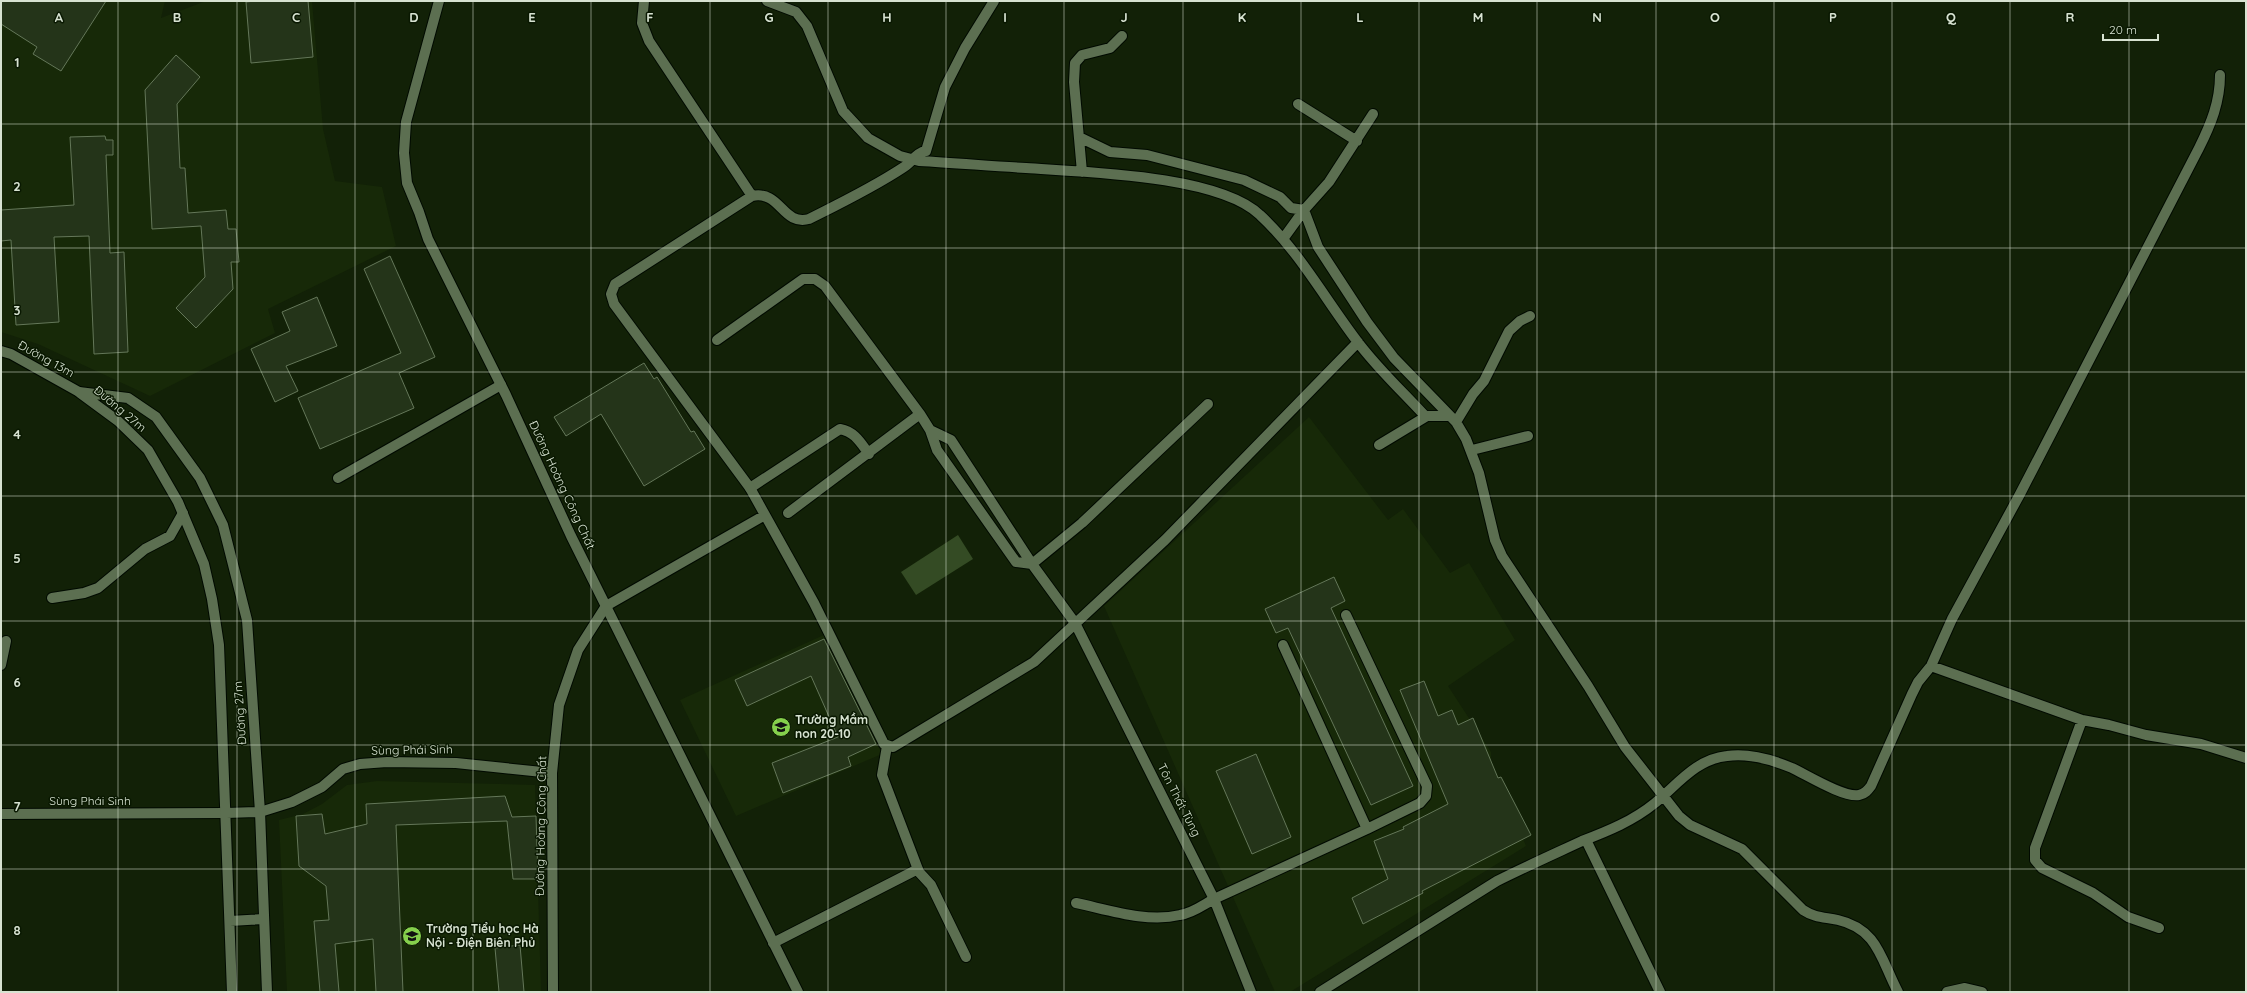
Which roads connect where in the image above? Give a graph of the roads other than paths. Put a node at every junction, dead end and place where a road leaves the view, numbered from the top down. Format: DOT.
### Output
graph roads {
  1 [pos="439,1"];
  2 [pos="644,1"];
  3 [pos="767,1"];
  4 [pos="994,1"];
  5 [pos="1122,36"];
  6 [pos="2220,75"];
  7 [pos="1298,104"];
  8 [pos="1373,114"];
  9 [pos="1079,137"];
  10 [pos="1357,141"];
  11 [pos="914,159"];
  12 [pos="1082,172"];
  13 [pos="752,196"];
  14 [pos="1304,210"];
  15 [pos="1283,239"];
  16 [pos="1530,316"];
  17 [pos="717,340"];
  18 [pos="1358,342"];
  19 [pos="1,351"];
  20 [pos="501,385"];
  21 [pos="79,392"];
  22 [pos="1208,404"];
  23 [pos="920,414"];
  24 [pos="1427,416"];
  25 [pos="1453,419"];
  26 [pos="930,430"];
  27 [pos="1528,436"];
  28 [pos="1379,446"];
  29 [pos="1472,450"];
  30 [pos="869,454"];
  31 [pos="338,478"];
  32 [pos="750,488"];
  33 [pos="183,513"];
  34 [pos="788,513"];
  35 [pos="764,515"];
  36 [pos="1032,564"];
  37 [pos="52,598"];
  38 [pos="606,606"];
  39 [pos="1346,615"];
  40 [pos="1075,623"];
  41 [pos="6,641"];
  42 [pos="1283,646"];
  43 [pos="1,665"];
  44 [pos="1930,666"];
  45 [pos="2082,720"];
  46 [pos="887,746"];
  47 [pos="2246,758"];
  48 [pos="552,773"];
  49 [pos="1663,796"];
  50 [pos="260,812"];
  51 [pos="1,814"];
  52 [pos="226,814"];
  53 [pos="1367,829"];
  54 [pos="1586,840"];
  55 [pos="918,869"];
  56 [pos="1214,899"];
  57 [pos="1076,904"];
  58 [pos="264,919"];
  59 [pos="230,921"];
  60 [pos="2159,928"];
  61 [pos="773,943"];
  62 [pos="966,957"];
  63 [pos="232,992"];
  64 [pos="267,992"];
  65 [pos="553,992"];
  66 [pos="798,992"];
  67 [pos="1251,992"];
  68 [pos="1320,992"];
  69 [pos="1660,992"];
  70 [pos="1898,992"];
  71 [pos="1947,992"];
  72 [pos="1982,992"];
  1 -- 20 [label="street, Đường Hoàng Công Chất"];
  2 -- 13 [label="street"];
  3 -- 11 [label="street"];
  4 -- 11 [label="street"];
  5 -- 9 [label="street"];
  6 -- 44 [label="street"];
  7 -- 10 [label="street"];
  8 -- 10 [label="street"];
  9 -- 12 [label="street"];
  9 -- 14 [label="street"];
  10 -- 14 [label="street"];
  11 -- 12 [label="street"];
  11 -- 13 [label="street"];
  12 -- 15 [label="street"];
  13 -- 32 [label="street"];
  14 -- 15 [label="street"];
  14 -- 25 [label="street"];
  15 -- 18 [label="street"];
  16 -- 25 [label="street"];
  17 -- 23 [label="street"];
  18 -- 24 [label="street"];
  18 -- 40 [label="street"];
  19 -- 21 [label="street, Đường 13m"];
  20 -- 31 [label="street"];
  20 -- 38 [label="street, Đường Hoàng Công Chất"];
  21 -- 33 [label="street, Đường 27m"];
  21 -- 50 [label="street, Đường 27m"];
  22 -- 36 [label="street"];
  23 -- 26 [label="street"];
  23 -- 30 [label="street"];
  24 -- 25 [label="street"];
  24 -- 28 [label="street"];
  25 -- 29 [label="street"];
  26 -- 36 [label="street, Tôn Thất Tùng"];
  26 -- 36 [label="street"];
  27 -- 29 [label="street"];
  29 -- 49 [label="street"];
  30 -- 32 [label="street"];
  30 -- 34 [label="street"];
  32 -- 35 [label="street"];
  33 -- 37 [label="street"];
  33 -- 52 [label="street, Đường 27m"];
  35 -- 38 [label="street"];
  35 -- 46 [label="street"];
  36 -- 40 [label="street, Tôn Thất Tùng"];
  38 -- 48 [label="street, Đường Hoàng Công Chất"];
  38 -- 61 [label="street"];
  39 -- 53 [label="street"];
  40 -- 46 [label="street"];
  40 -- 56 [label="street, Tôn Thất Tùng"];
  41 -- 43 [label="street"];
  42 -- 53 [label="street"];
  44 -- 45 [label="street"];
  44 -- 49 [label="street"];
  45 -- 47 [label="street"];
  45 -- 60 [label="street"];
  46 -- 55 [label="street"];
  48 -- 50 [label="street, Sùng Phái Sinh"];
  48 -- 65 [label="street, Đường Hoàng Công Chất"];
  49 -- 54 [label="street"];
  49 -- 70 [label="street"];
  50 -- 52 [label="street, Sùng Phái Sinh"];
  50 -- 58 [label="street, Đường 27m"];
  51 -- 52 [label="street, Sùng Phái Sinh"];
  52 -- 59 [label="street, Đường 27m"];
  53 -- 56 [label="street"];
  54 -- 68 [label="street"];
  54 -- 69 [label="street"];
  55 -- 61 [label="street"];
  55 -- 62 [label="street"];
  56 -- 57 [label="street"];
  56 -- 67 [label="street, Tôn Thất Tùng"];
  58 -- 59 [label="street"];
  58 -- 64 [label="street, Đường 27m"];
  59 -- 63 [label="street, Đường 27m"];
  61 -- 66 [label="street"];
  71 -- 72 [label="street"];
}
